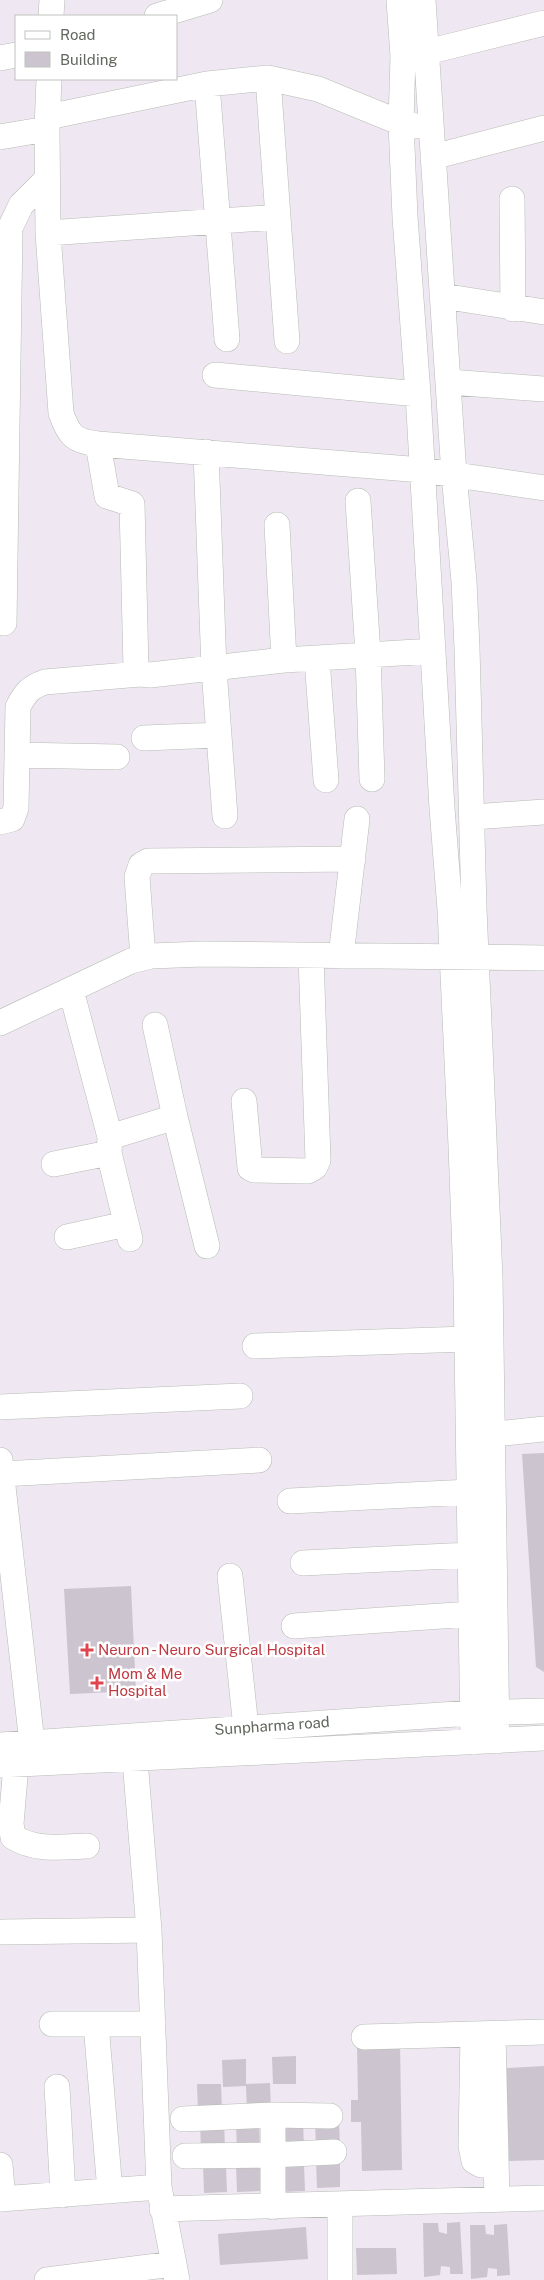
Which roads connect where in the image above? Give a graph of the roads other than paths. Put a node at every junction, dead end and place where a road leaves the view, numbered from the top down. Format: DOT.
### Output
graph roads {
  1 [pos="52,0"];
  2 [pos="210,0"];
  3 [pos="399,0"];
  4 [pos="423,0"];
  5 [pos="51,15"];
  6 [pos="160,15"];
  7 [pos="544,22"];
  8 [pos="427,52"];
  9 [pos="15,55"];
  10 [pos="0,58"];
  11 [pos="268,78"];
  12 [pos="50,80"];
  13 [pos="206,84"];
  14 [pos="47,123"];
  15 [pos="400,123"];
  16 [pos="431,128"];
  17 [pos="544,128"];
  18 [pos="0,137"];
  19 [pos="433,157"];
  20 [pos="47,179"];
  21 [pos="512,199"];
  22 [pos="278,217"];
  23 [pos="218,221"];
  24 [pos="5,228"];
  25 [pos="48,233"];
  26 [pos="442,296"];
  27 [pos="513,309"];
  28 [pos="544,312"];
  29 [pos="227,339"];
  30 [pos="287,341"];
  31 [pos="215,375"];
  32 [pos="449,382"];
  33 [pos="544,389"];
  34 [pos="418,394"];
  35 [pos="98,444"];
  36 [pos="206,452"];
  37 [pos="422,470"];
  38 [pos="3,475"];
  39 [pos="454,475"];
  40 [pos="544,488"];
  41 [pos="358,501"];
  42 [pos="277,525"];
  43 [pos="3,552"];
  44 [pos="4,623"];
  45 [pos="432,651"];
  46 [pos="368,654"];
  47 [pos="317,659"];
  48 [pos="284,660"];
  49 [pos="214,669"];
  50 [pos="140,674"];
  51 [pos="219,735"];
  52 [pos="144,738"];
  53 [pos="117,757"];
  54 [pos="11,758"];
  55 [pos="372,779"];
  56 [pos="326,780"];
  57 [pos="544,812"];
  58 [pos="225,816"];
  59 [pos="473,817"];
  60 [pos="357,819"];
  61 [pos="0,822"];
  62 [pos="353,859"];
  63 [pos="311,956"];
  64 [pos="341,956"];
  65 [pos="464,957"];
  66 [pos="144,958"];
  67 [pos="544,958"];
  68 [pos="71,990"];
  69 [pos="0,1023"];
  70 [pos="155,1025"];
  71 [pos="244,1101"];
  72 [pos="175,1118"];
  73 [pos="110,1145"];
  74 [pos="54,1164"];
  75 [pos="67,1237"];
  76 [pos="207,1246"];
  77 [pos="467,1339"];
  78 [pos="255,1346"];
  79 [pos="240,1396"];
  80 [pos="0,1408"];
  81 [pos="544,1429"];
  82 [pos="480,1436"];
  83 [pos="259,1460"];
  84 [pos="1,1467"];
  85 [pos="469,1492"];
  86 [pos="290,1501"];
  87 [pos="470,1555"];
  88 [pos="303,1563"];
  89 [pos="230,1576"];
  90 [pos="471,1614"];
  91 [pos="294,1626"];
  92 [pos="544,1711"];
  93 [pos="483,1713"];
  94 [pos="246,1728"];
  95 [pos="544,1738"];
  96 [pos="485,1741"];
  97 [pos="32,1743"];
  98 [pos="0,1745"];
  99 [pos="134,1747"];
  100 [pos="8,1765"];
  101 [pos="87,1846"];
  102 [pos="149,1930"];
  103 [pos="2,1932"];
  104 [pos="52,2024"];
  105 [pos="96,2024"];
  106 [pos="153,2024"];
  107 [pos="544,2032"];
  108 [pos="483,2034"];
  109 [pos="364,2037"];
  110 [pos="57,2087"];
  111 [pos="273,2115"];
  112 [pos="330,2116"];
  113 [pos="183,2119"];
  114 [pos="334,2152"];
  115 [pos="272,2155"];
  116 [pos="185,2156"];
  117 [pos="0,2165"];
  118 [pos="110,2191"];
  119 [pos="63,2195"];
  120 [pos="161,2198"];
  121 [pos="544,2198"];
  122 [pos="2,2199"];
  123 [pos="497,2199"];
  124 [pos="340,2205"];
  125 [pos="273,2206"];
  126 [pos="175,2272"];
  127 [pos="47,2280"];
  128 [pos="340,2280"];
  1 -- 5 [label="street"];
  2 -- 6 [label="street"];
  3 -- 15 [label="street"];
  4 -- 8 [label="street"];
  7 -- 8 [label="street"];
  8 -- 16 [label="street"];
  9 -- 10 [label="street"];
  11 -- 13 [label="street"];
  11 -- 15 [label="street"];
  11 -- 22 [label="street"];
  12 -- 14 [label="street"];
  13 -- 14 [label="street"];
  13 -- 23 [label="street"];
  14 -- 18 [label="street"];
  14 -- 20 [label="street"];
  15 -- 16 [label="street"];
  15 -- 34 [label="street"];
  16 -- 19 [label="street"];
  17 -- 19 [label="street"];
  19 -- 26 [label="street"];
  20 -- 24 [label="street"];
  20 -- 25 [label="street"];
  21 -- 27 [label="street"];
  22 -- 23 [label="street"];
  22 -- 30 [label="street"];
  23 -- 25 [label="street"];
  23 -- 29 [label="street"];
  24 -- 38 [label="street"];
  25 -- 35 [label="street"];
  26 -- 27 [label="street"];
  26 -- 32 [label="street"];
  27 -- 28 [label="street"];
  31 -- 34 [label="street"];
  32 -- 33 [label="street"];
  32 -- 39 [label="street"];
  34 -- 37 [label="street"];
  35 -- 36 [label="street"];
  35 -- 50 [label="street"];
  36 -- 37 [label="street"];
  36 -- 49 [label="street"];
  37 -- 39 [label="street"];
  37 -- 45 [label="street"];
  38 -- 43 [label="street"];
  39 -- 40 [label="street"];
  39 -- 59 [label="street"];
  41 -- 46 [label="street"];
  42 -- 48 [label="street"];
  43 -- 44 [label="street"];
  45 -- 46 [label="street"];
  45 -- 65 [label="street"];
  46 -- 47 [label="street"];
  46 -- 55 [label="street"];
  47 -- 48 [label="street"];
  47 -- 56 [label="street"];
  48 -- 49 [label="street"];
  49 -- 50 [label="street"];
  49 -- 51 [label="street"];
  50 -- 54 [label="street"];
  51 -- 52 [label="street"];
  51 -- 58 [label="street"];
  53 -- 54 [label="street"];
  54 -- 61 [label="street"];
  57 -- 59 [label="street"];
  59 -- 65 [label="street"];
  60 -- 62 [label="street"];
  62 -- 64 [label="street"];
  62 -- 66 [label="street"];
  63 -- 64 [label="street"];
  63 -- 66 [label="street"];
  63 -- 71 [label="street"];
  64 -- 65 [label="street"];
  65 -- 67 [label="street"];
  65 -- 77 [label="street"];
  65 -- 82 [label="street"];
  66 -- 68 [label="street"];
  68 -- 69 [label="street"];
  68 -- 73 [label="street"];
  70 -- 72 [label="street"];
  72 -- 73 [label="street"];
  72 -- 76 [label="street"];
  73 -- 74 [label="street"];
  73 -- 75 [label="street"];
  77 -- 78 [label="street"];
  77 -- 82 [label="street"];
  79 -- 80 [label="street"];
  81 -- 82 [label="street"];
  82 -- 85 [label="street"];
  82 -- 93 [label="street"];
  83 -- 84 [label="street"];
  84 -- 97 [label="street"];
  85 -- 86 [label="street"];
  85 -- 87 [label="street"];
  87 -- 88 [label="street"];
  87 -- 90 [label="street"];
  89 -- 94 [label="street"];
  90 -- 91 [label="street"];
  90 -- 93 [label="street"];
  92 -- 93 [label="street, Sunpharma road"];
  93 -- 94 [label="street, Sunpharma road"];
  93 -- 96 [label="street"];
  94 -- 99 [label="street, Sunpharma road"];
  95 -- 96 [label="street, Sunpharma road"];
  96 -- 99 [label="street, Sunpharma road"];
  97 -- 98 [label="street, Sunpharma road"];
  97 -- 99 [label="street, Sunpharma road"];
  99 -- 100 [label="street, Sunpharma road"];
  99 -- 102 [label="street"];
  100 -- 101 [label="street"];
  102 -- 103 [label="street"];
  102 -- 106 [label="street"];
  104 -- 105 [label="street"];
  105 -- 106 [label="street"];
  105 -- 118 [label="street"];
  106 -- 120 [label="street"];
  107 -- 108 [label="street"];
  108 -- 109 [label="street"];
  108 -- 123 [label="street"];
  110 -- 119 [label="street"];
  111 -- 112 [label="street"];
  111 -- 113 [label="street"];
  111 -- 115 [label="street"];
  114 -- 115 [label="street"];
  115 -- 116 [label="street"];
  115 -- 125 [label="street"];
  117 -- 122 [label="street"];
  118 -- 119 [label="street"];
  118 -- 120 [label="street"];
  119 -- 122 [label="street"];
  120 -- 125 [label="street"];
  120 -- 126 [label="street"];
  121 -- 123 [label="street"];
  123 -- 124 [label="street"];
  124 -- 125 [label="street"];
  124 -- 128 [label="street"];
  126 -- 127 [label="street"];
}
